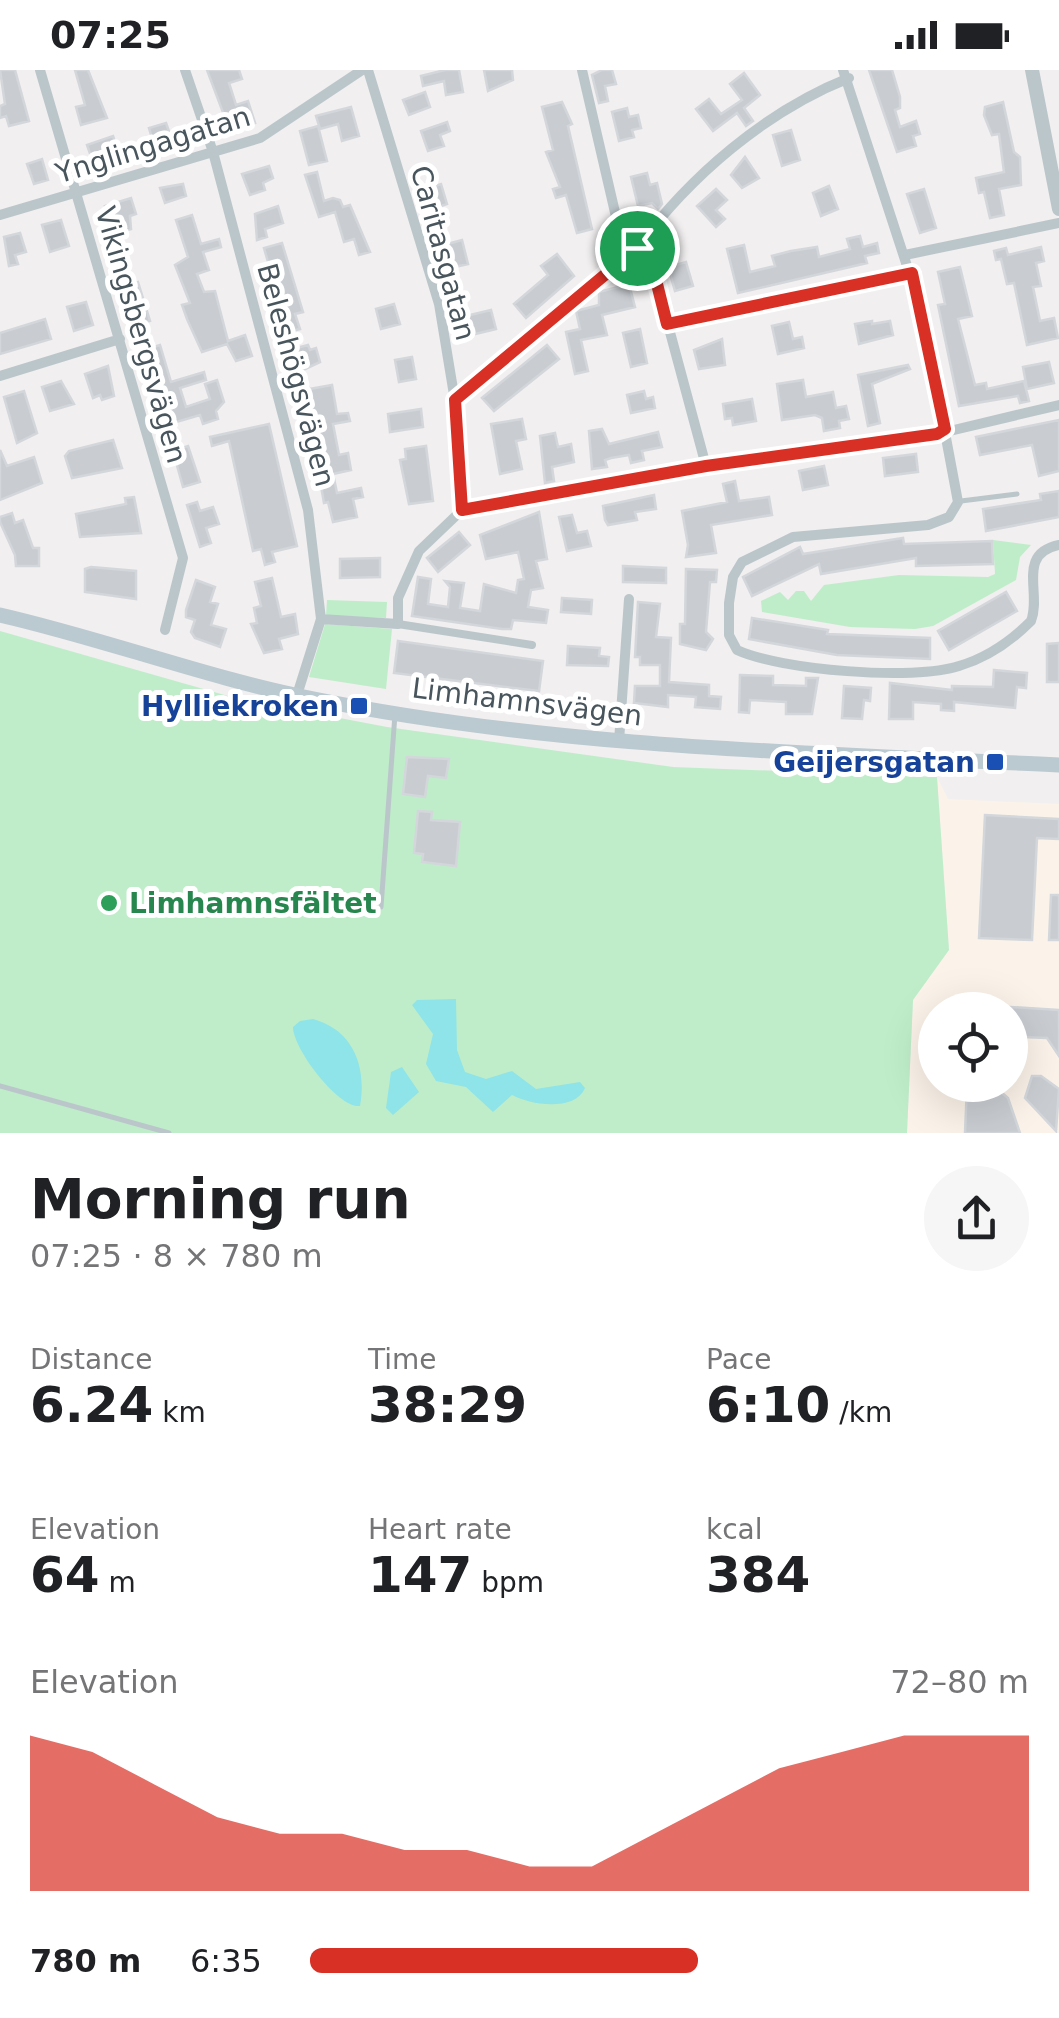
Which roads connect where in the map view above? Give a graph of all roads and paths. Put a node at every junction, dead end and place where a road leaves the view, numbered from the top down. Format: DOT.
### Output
graph roads {
  1 [pos="40,70"];
  2 [pos="184,70"];
  3 [pos="365,70"];
  4 [pos="582,70"];
  5 [pos="1032,70"];
  6 [pos="846,74"];
  7 [pos="212,152"];
  8 [pos="76,192"];
  9 [pos="1059,209"];
  10 [pos="0,215"];
  11 [pos="1059,223"];
  12 [pos="637,248"];
  13 [pos="905,255"];
  14 [pos="912,273"];
  15 [pos="667,324"];
  16 [pos="120,340"];
  17 [pos="0,376"];
  18 [pos="455,400"];
  19 [pos="1059,405"];
  20 [pos="945,429"];
  21 [pos="706,466"];
  22 [pos="1018,494"];
  23 [pos="958,502"];
  24 [pos="462,510"];
  25 [pos="1059,545"];
  26 [pos="629,599"];
  27 [pos="156,609"];
  28 [pos="170,613"];
  29 [pos="0,614"];
  30 [pos="322,619"];
  31 [pos="398,624"];
  32 [pos="166,630"];
  33 [pos="532,645"];
  34 [pos="297,695"];
  35 [pos="395,711"];
  36 [pos="620,741"];
  37 [pos="1059,765"];
  38 [pos="381,907"];
  39 [pos="0,1086"];
  40 [pos="169,1133"];
  1 -- 8 [label="street, Vikingsbergsvägen"];
  2 -- 7 [label="street, Beleshögsvägen"];
  3 -- 7 [label="street, Ynglingagatan"];
  3 -- 18 [label="street, Caritasgatan"];
  4 -- 12 [label="street"];
  5 -- 9 [label="street"];
  6 -- 12 [label="street"];
  6 -- 13 [label="street"];
  7 -- 8 [label="street, Ynglingagatan"];
  7 -- 30 [label="street, Beleshögsvägen"];
  8 -- 10 [label="street, Ynglingagatan"];
  8 -- 16 [label="street, Vikingsbergsvägen"];
  11 -- 13 [label="street"];
  12 -- 15 [label="street"];
  12 -- 18 [label="street"];
  13 -- 14 [label="street"];
  14 -- 15 [label="street"];
  14 -- 20 [label="street"];
  15 -- 21 [label="street"];
  16 -- 17 [label="street"];
  16 -- 28 [label="street, Vikingsbergsvägen"];
  18 -- 24 [label="street, Caritasgatan"];
  19 -- 20 [label="street"];
  20 -- 21 [label="street"];
  20 -- 23 [label="street"];
  21 -- 24 [label="street"];
  22 -- 23 [label="lane"];
  23 -- 25 [label="street"];
  24 -- 31 [label="street"];
  26 -- 36 [label="street"];
  27 -- 28 [label="street"];
  28 -- 32 [label="street, Vikingsbergsvägen"];
  29 -- 34 [label="main road, Limhamnsvägen"];
  30 -- 31 [label="street"];
  30 -- 34 [label="street, Beleshögsvägen"];
  31 -- 33 [label="street"];
  34 -- 35 [label="main road, Limhamnsvägen"];
  35 -- 36 [label="main road, Limhamnsvägen"];
  35 -- 38 [label="lane"];
  36 -- 37 [label="main road, Limhamnsvägen"];
  39 -- 40 [label="lane"];
}
